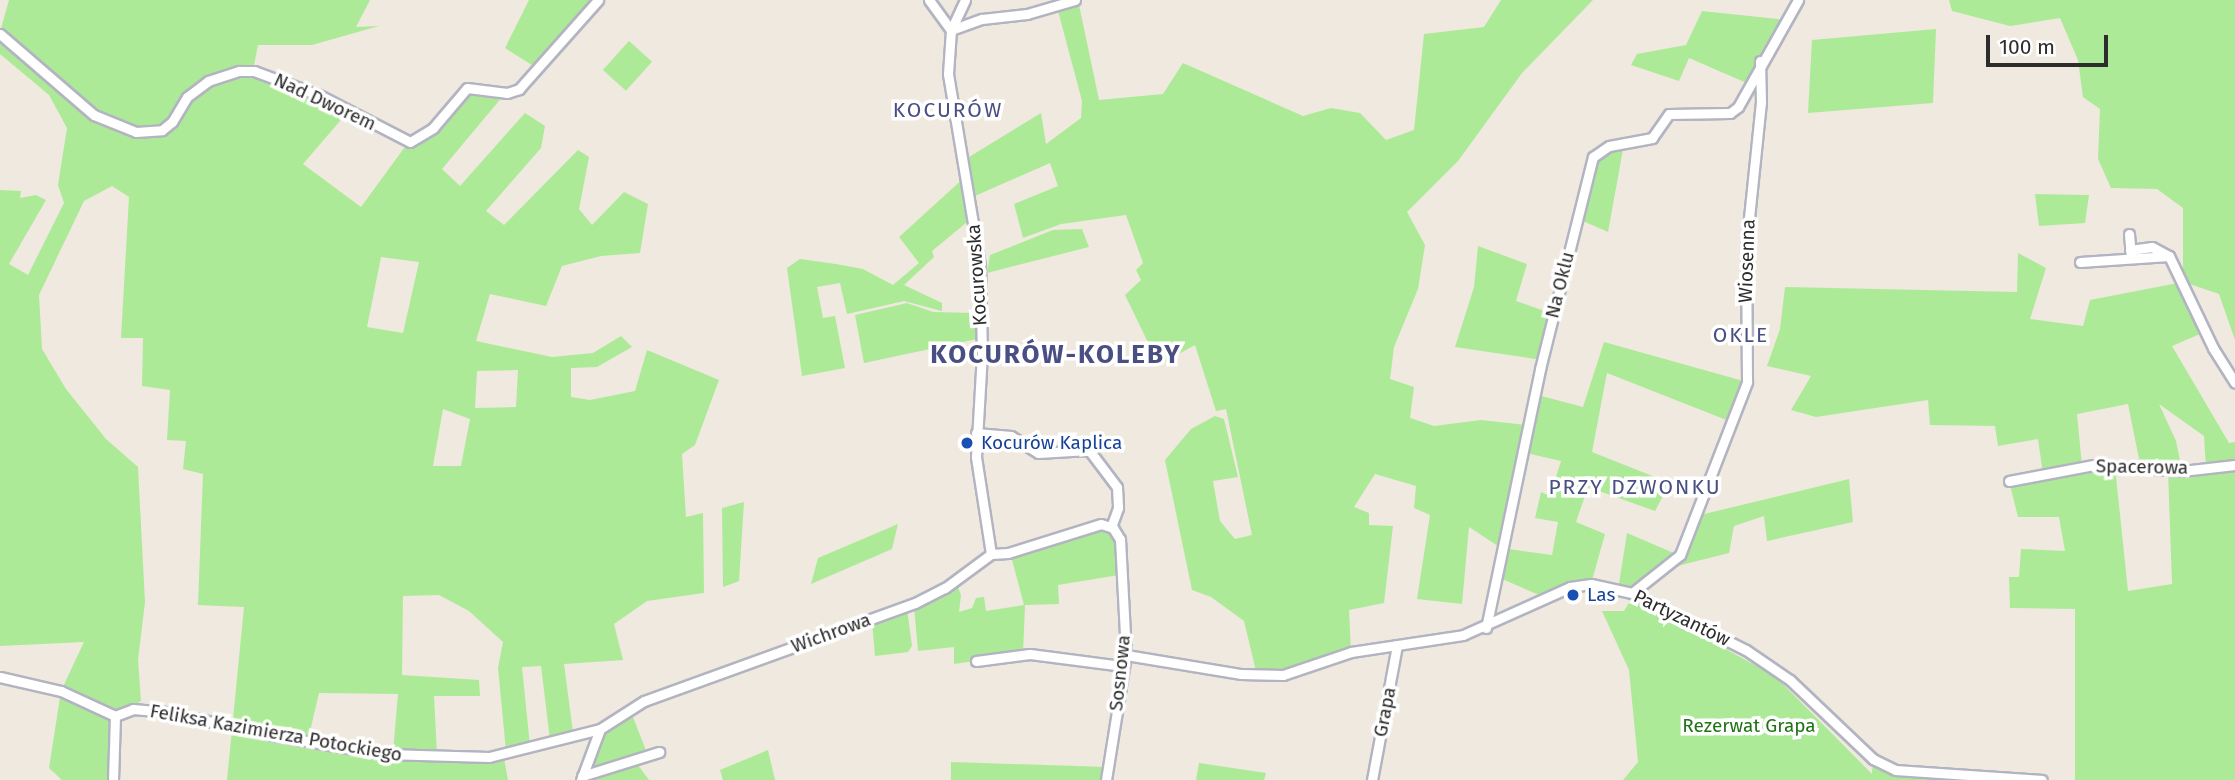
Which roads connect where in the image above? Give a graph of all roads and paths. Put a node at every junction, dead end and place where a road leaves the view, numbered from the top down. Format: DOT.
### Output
graph roads {
  1 [pos="598,0"];
  2 [pos="929,0"];
  3 [pos="965,0"];
  4 [pos="1075,0"];
  5 [pos="1798,0"];
  6 [pos="951,30"];
  7 [pos="0,34"];
  8 [pos="1760,61"];
  9 [pos="2129,234"];
  10 [pos="2130,250"];
  11 [pos="2169,256"];
  12 [pos="2132,261"];
  13 [pos="2080,262"];
  14 [pos="2235,383"];
  15 [pos="976,433"];
  16 [pos="2235,464"];
  17 [pos="2009,481"];
  18 [pos="1111,527"];
  19 [pos="991,554"];
  20 [pos="1632,593"];
  21 [pos="1486,628"];
  22 [pos="1397,645"];
  23 [pos="1126,655"];
  24 [pos="976,661"];
  25 [pos="1123,666"];
  26 [pos="0,677"];
  27 [pos="115,716"];
  28 [pos="600,729"];
  29 [pos="659,752"];
  30 [pos="582,778"];
  31 [pos="113,780"];
  32 [pos="1106,780"];
  33 [pos="1372,780"];
  34 [pos="2042,780"];
  1 -- 7 [label="street, Nad Dworem"];
  2 -- 6 [label="street"];
  3 -- 6 [label="street, Kocurowska"];
  4 -- 6 [label="street"];
  5 -- 8 [label="street"];
  6 -- 15 [label="street, Kocurowska"];
  8 -- 20 [label="street, Wiosenna"];
  8 -- 21 [label="street, Na Oklu"];
  9 -- 10 [label="street"];
  10 -- 11 [label="street"];
  10 -- 12 [label="street"];
  11 -- 12 [label="street"];
  11 -- 14 [label="street"];
  12 -- 13 [label="street"];
  15 -- 18 [label="street"];
  15 -- 19 [label="street, Kocurowska"];
  16 -- 17 [label="street, Spacerowa"];
  18 -- 19 [label="street, Wichrowa"];
  18 -- 23 [label="street, Sosnowa"];
  19 -- 28 [label="street, Wichrowa"];
  20 -- 21 [label="street, Partyzantów"];
  20 -- 34 [label="street, Partyzantów"];
  21 -- 22 [label="street, Partyzantów"];
  22 -- 23 [label="street, Partyzantów"];
  22 -- 33 [label="street, Grapa"];
  23 -- 25 [label="street, Sosnowa"];
  24 -- 25 [label="street"];
  25 -- 32 [label="street, Sosnowa"];
  26 -- 27 [label="street"];
  27 -- 28 [label="street, Feliksa Kazimierza Potockiego"];
  27 -- 31 [label="street"];
  28 -- 30 [label="street"];
  29 -- 30 [label="street"];
}
